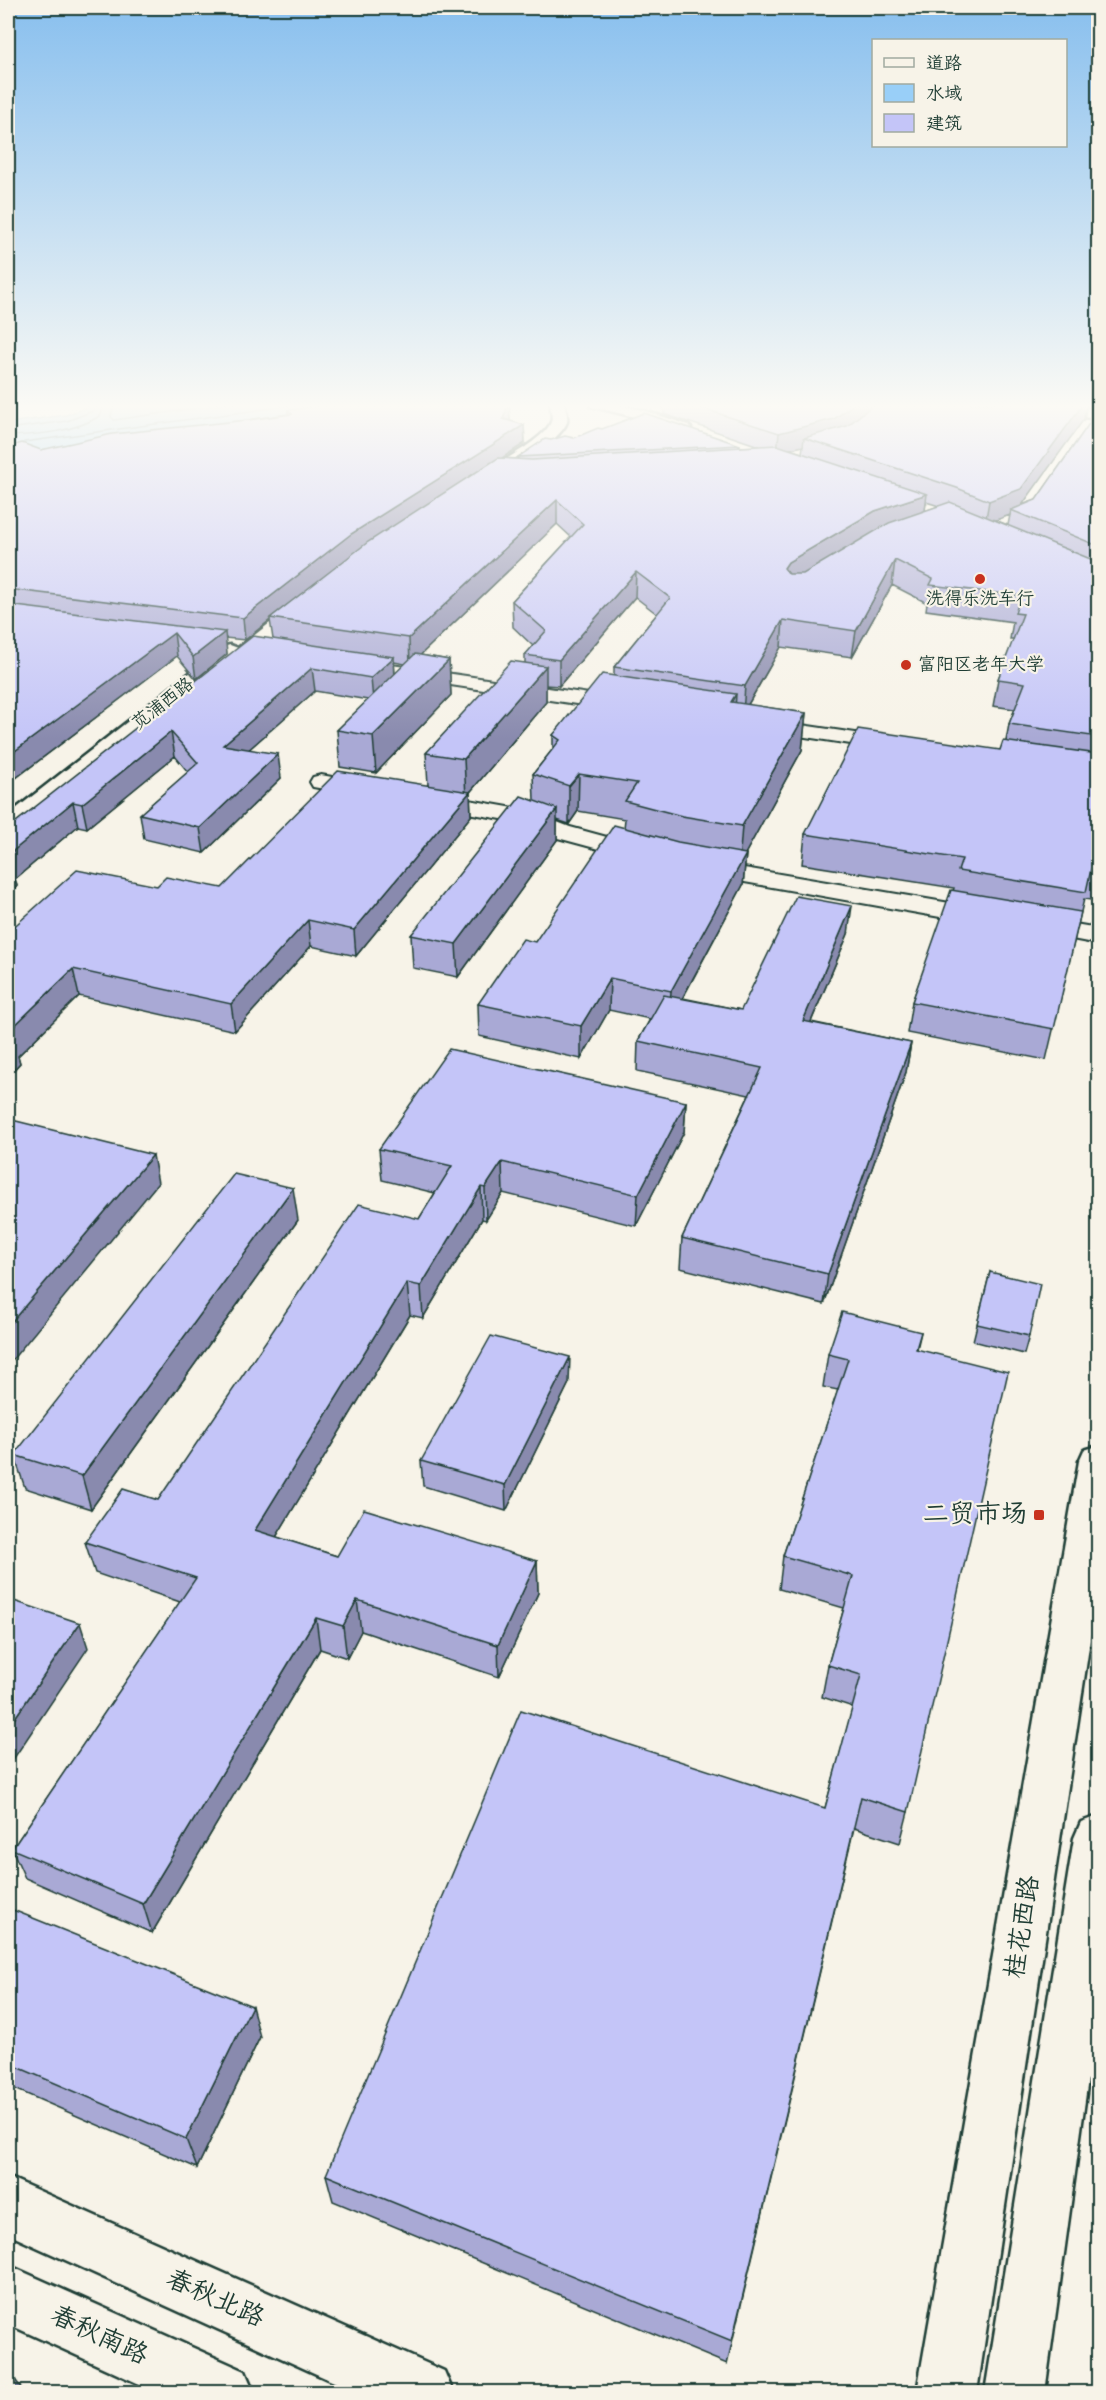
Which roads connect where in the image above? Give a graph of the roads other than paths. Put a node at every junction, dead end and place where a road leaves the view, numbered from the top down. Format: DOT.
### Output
graph roads {
  1 [pos="316,590"];
  2 [pos="212,644"];
  3 [pos="242,648"];
  4 [pos="272,653"];
  5 [pos="331,662"];
  6 [pos="638,707"];
  7 [pos="744,723"];
  8 [pos="910,747"];
  9 [pos="321,782"];
  10 [pos="8,827"];
  11 [pos="8,843"];
  12 [pos="1098,936"];
  13 [pos="1098,1461"];
  14 [pos="1098,1838"];
  15 [pos="8,2205"];
  16 [pos="8,2294"];
  17 [pos="224,2392"];
  18 [pos="423,2392"];
  19 [pos="947,2392"];
  20 [pos="1015,2392"];
  1 -- 3 [label="street, 苋浦西路"];
  2 -- 3 [label="street"];
  3 -- 4 [label="street"];
  3 -- 10 [label="street, 苋浦西路"];
  3 -- 11 [label="street, 苋浦西路"];
  5 -- 6 [label="street"];
  7 -- 8 [label="street"];
  9 -- 12 [label="street"];
  13 -- 19 [label="street, 桂花西路"];
  14 -- 20 [label="street"];
  15 -- 18 [label="street, 春秋北路"];
  16 -- 17 [label="street, 春秋南路"];
}
